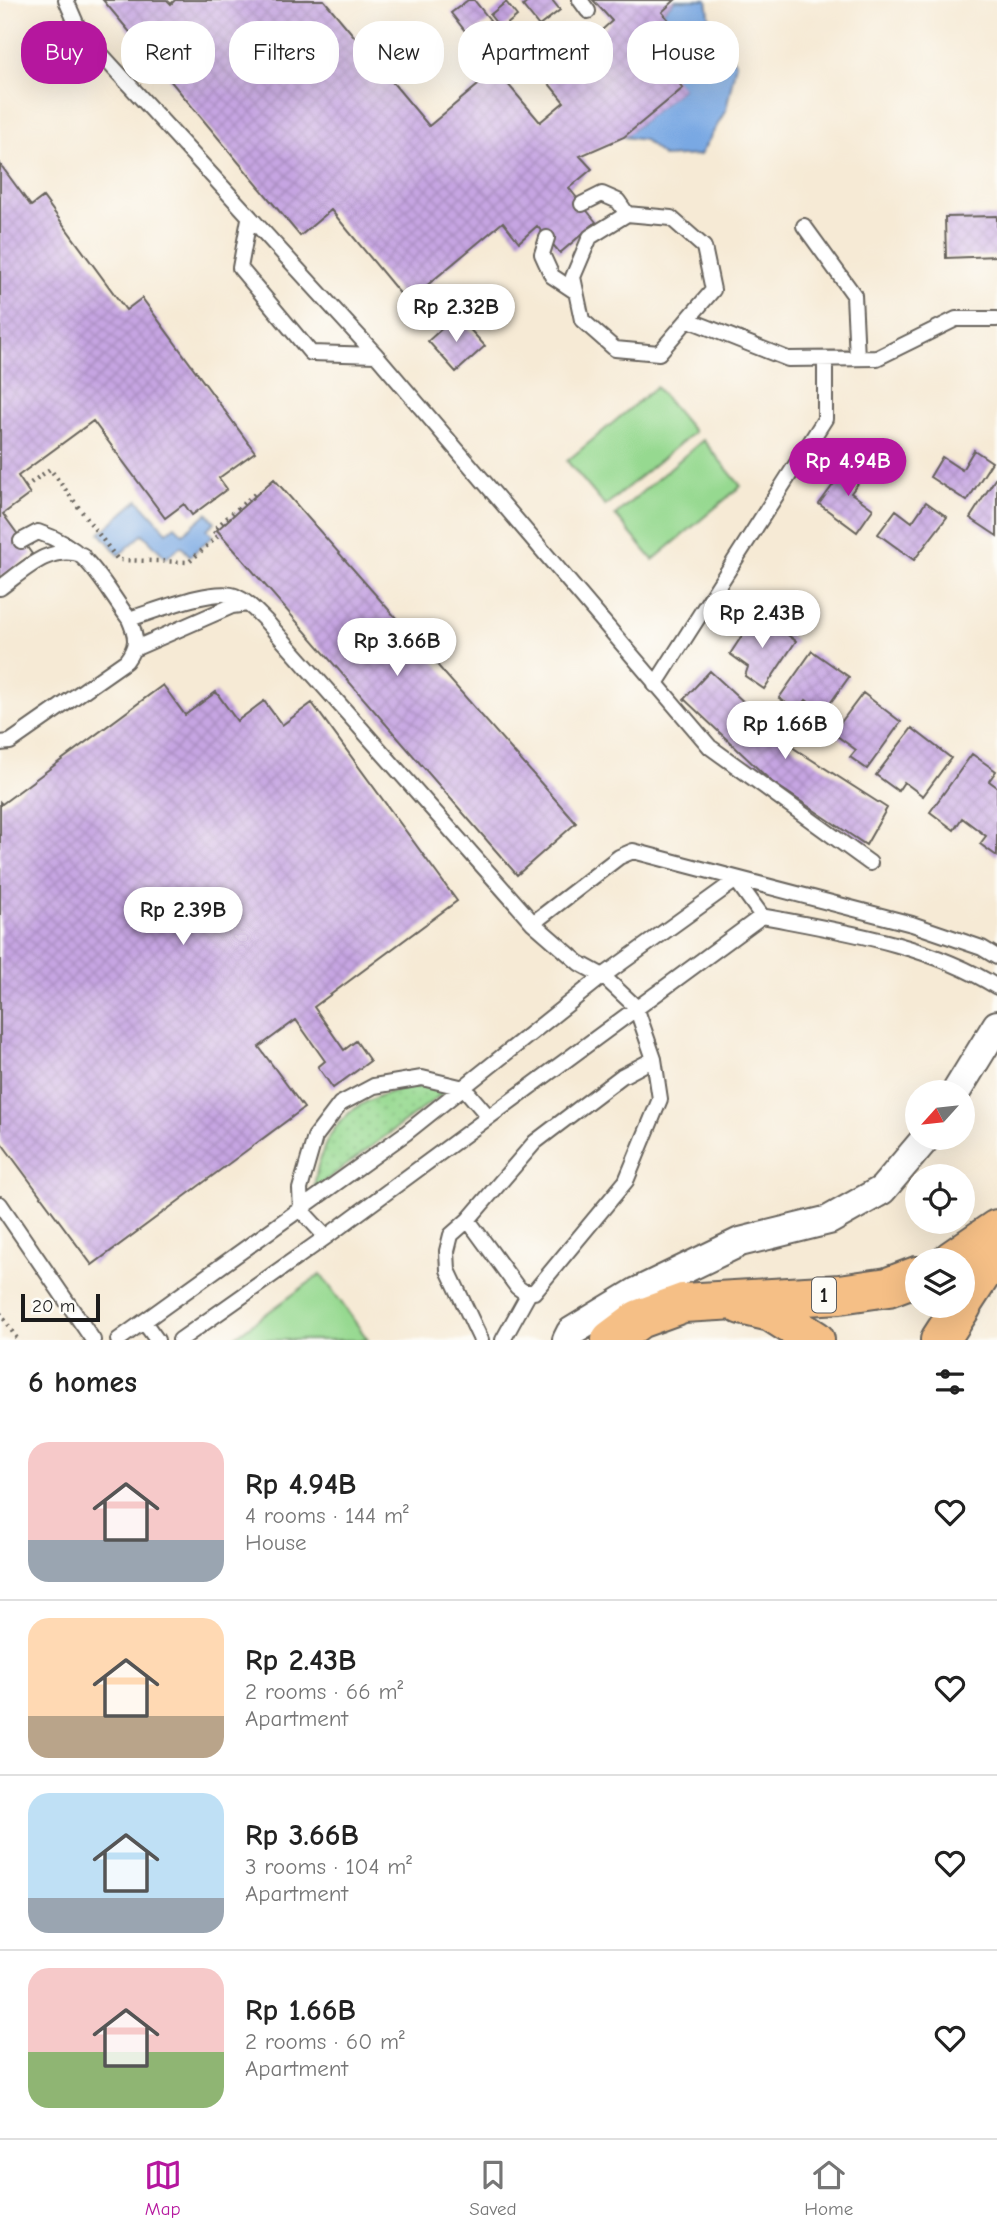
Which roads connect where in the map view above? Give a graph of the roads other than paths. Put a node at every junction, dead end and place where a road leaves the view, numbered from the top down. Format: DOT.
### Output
graph roads {
  1 [pos="66,0"];
  2 [pos="582,204"];
  3 [pos="627,214"];
  4 [pos="249,219"];
  5 [pos="804,226"];
  6 [pos="547,238"];
  7 [pos="576,292"];
  8 [pos="997,319"];
  9 [pos="689,320"];
  10 [pos="376,355"];
  11 [pos="857,358"];
  12 [pos="825,359"];
  13 [pos="21,541"];
  14 [pos="83,555"];
  15 [pos="0,588"];
  16 [pos="248,604"];
  17 [pos="129,619"];
  18 [pos="136,648"];
  19 [pos="655,685"];
  20 [pos="0,743"];
  21 [pos="870,863"];
  22 [pos="736,880"];
  23 [pos="762,916"];
  24 [pos="533,923"];
  25 [pos="997,957"];
  26 [pos="603,976"];
  27 [pos="997,987"];
  28 [pos="636,1007"];
  29 [pos="997,1025"];
  30 [pos="653,1059"];
  31 [pos="963,1080"];
  32 [pos="464,1088"];
  33 [pos="488,1116"];
  34 [pos="916,1150"];
  35 [pos="0,1204"];
  36 [pos="300,1210"];
  37 [pos="468,1220"];
  38 [pos="997,1229"];
  39 [pos="326,1237"];
  40 [pos="969,1248"];
  41 [pos="997,1250"];
  42 [pos="905,1281"];
  43 [pos="975,1285"];
  44 [pos="529,1293"];
  45 [pos="729,1301"];
  46 [pos="954,1318"];
  47 [pos="144,1322"];
  48 [pos="93,1340"];
  49 [pos="118,1340"];
  50 [pos="157,1340"];
  51 [pos="180,1340"];
  52 [pos="481,1340"];
  53 [pos="503,1340"];
  54 [pos="567,1340"];
  55 [pos="611,1340"];
  56 [pos="815,1340"];
  57 [pos="940,1340"];
  1 -- 4 [label="lane"];
  2 -- 3 [label="lane"];
  3 -- 7 [label="lane"];
  3 -- 9 [label="lane"];
  4 -- 10 [label="lane"];
  4 -- 10 [label="lane"];
  5 -- 11 [label="lane"];
  6 -- 7 [label="lane"];
  7 -- 9 [label="lane"];
  8 -- 11 [label="lane"];
  9 -- 12 [label="lane"];
  10 -- 19 [label="lane"];
  11 -- 12 [label="lane"];
  12 -- 19 [label="lane"];
  13 -- 14 [label="lane"];
  14 -- 15 [label="lane"];
  14 -- 17 [label="lane"];
  16 -- 17 [label="lane"];
  16 -- 18 [label="lane"];
  16 -- 24 [label="lane"];
  17 -- 18 [label="lane"];
  18 -- 20 [label="lane"];
  19 -- 21 [label="lane"];
  22 -- 23 [label="lane"];
  22 -- 24 [label="lane"];
  22 -- 25 [label="lane"];
  22 -- 26 [label="lane"];
  23 -- 27 [label="lane"];
  23 -- 28 [label="lane"];
  24 -- 26 [label="lane"];
  26 -- 28 [label="lane"];
  26 -- 32 [label="lane"];
  28 -- 30 [label="lane"];
  28 -- 33 [label="lane"];
  29 -- 31 [label="street"];
  30 -- 37 [label="lane"];
  30 -- 44 [label="lane"];
  32 -- 33 [label="lane"];
  32 -- 36 [label="lane"];
  32 -- 36 [label="lane"];
  33 -- 39 [label="lane"];
  34 -- 54 [label="street"];
  35 -- 48 [label="lane"];
  36 -- 39 [label="lane"];
  36 -- 47 [label="lane"];
  37 -- 44 [label="lane"];
  37 -- 52 [label="lane"];
  38 -- 40 [label="highway"];
  39 -- 51 [label="lane"];
  41 -- 43 [label="highway"];
  42 -- 45 [label="highway, 1"];
  44 -- 53 [label="lane"];
  45 -- 55 [label="highway, 1"];
  45 -- 56 [label="highway"];
  46 -- 57 [label="highway"];
  47 -- 49 [label="lane"];
  47 -- 50 [label="lane"];
}
